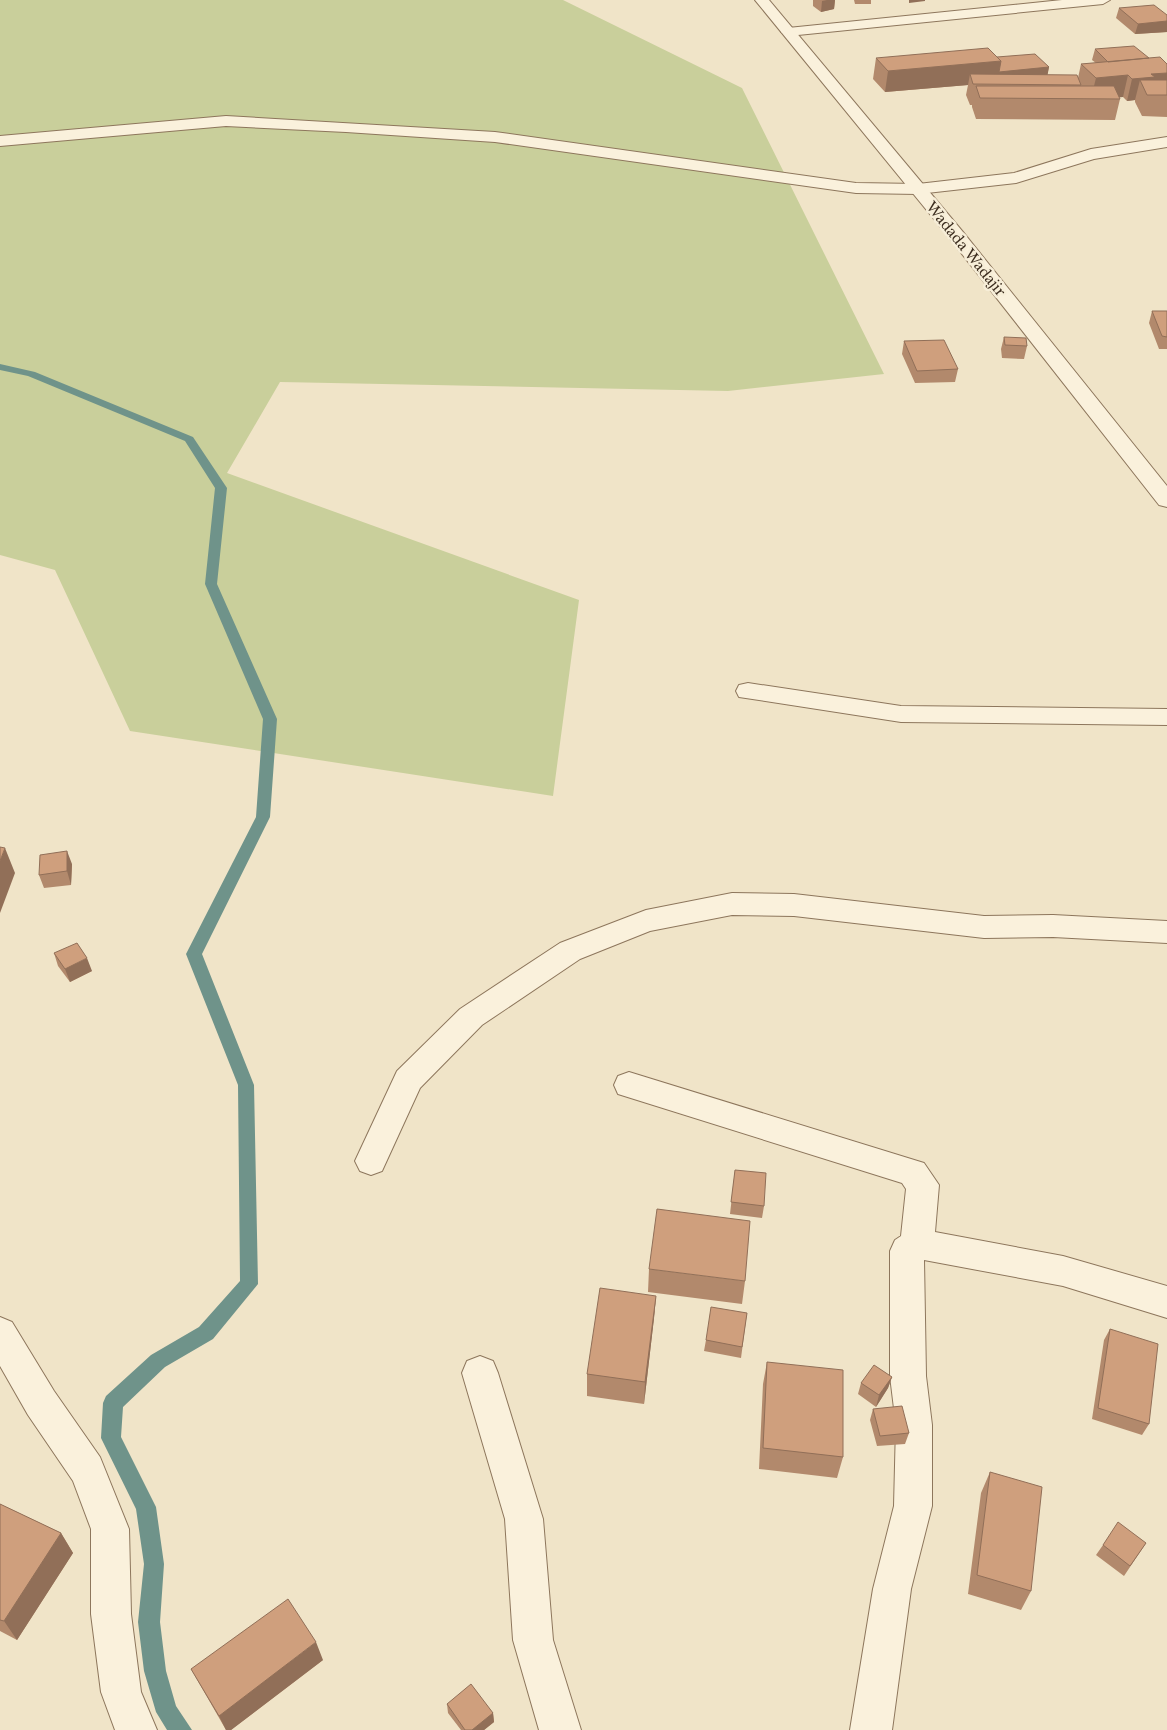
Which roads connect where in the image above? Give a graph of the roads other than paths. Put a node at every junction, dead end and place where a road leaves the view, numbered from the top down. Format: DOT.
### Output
graph roads {
  1 [pos="762,0"];
  2 [pos="1103,0"];
  3 [pos="788,32"];
  4 [pos="0,141"];
  5 [pos="1167,142"];
  6 [pos="918,189"];
  7 [pos="1167,500"];
  8 [pos="748,691"];
  9 [pos="1167,717"];
  10 [pos="1167,932"];
  11 [pos="629,1086"];
  12 [pos="371,1161"];
  13 [pos="917,1244"];
  14 [pos="1167,1302"];
  15 [pos="0,1333"];
  16 [pos="480,1373"];
  17 [pos="136,1730"];
  18 [pos="560,1730"];
  19 [pos="871,1730"];
  1 -- 3 [label="street, Wadada Wadajir"];
  2 -- 3 [label="street"];
  3 -- 6 [label="street, Wadada Wadajir"];
  4 -- 6 [label="street"];
  5 -- 6 [label="street"];
  6 -- 7 [label="street, Wadada Wadajir"];
  8 -- 9 [label="street"];
  10 -- 12 [label="street"];
  11 -- 13 [label="street"];
  13 -- 14 [label="street"];
  13 -- 19 [label="street"];
  15 -- 17 [label="street"];
  16 -- 18 [label="street"];
}
